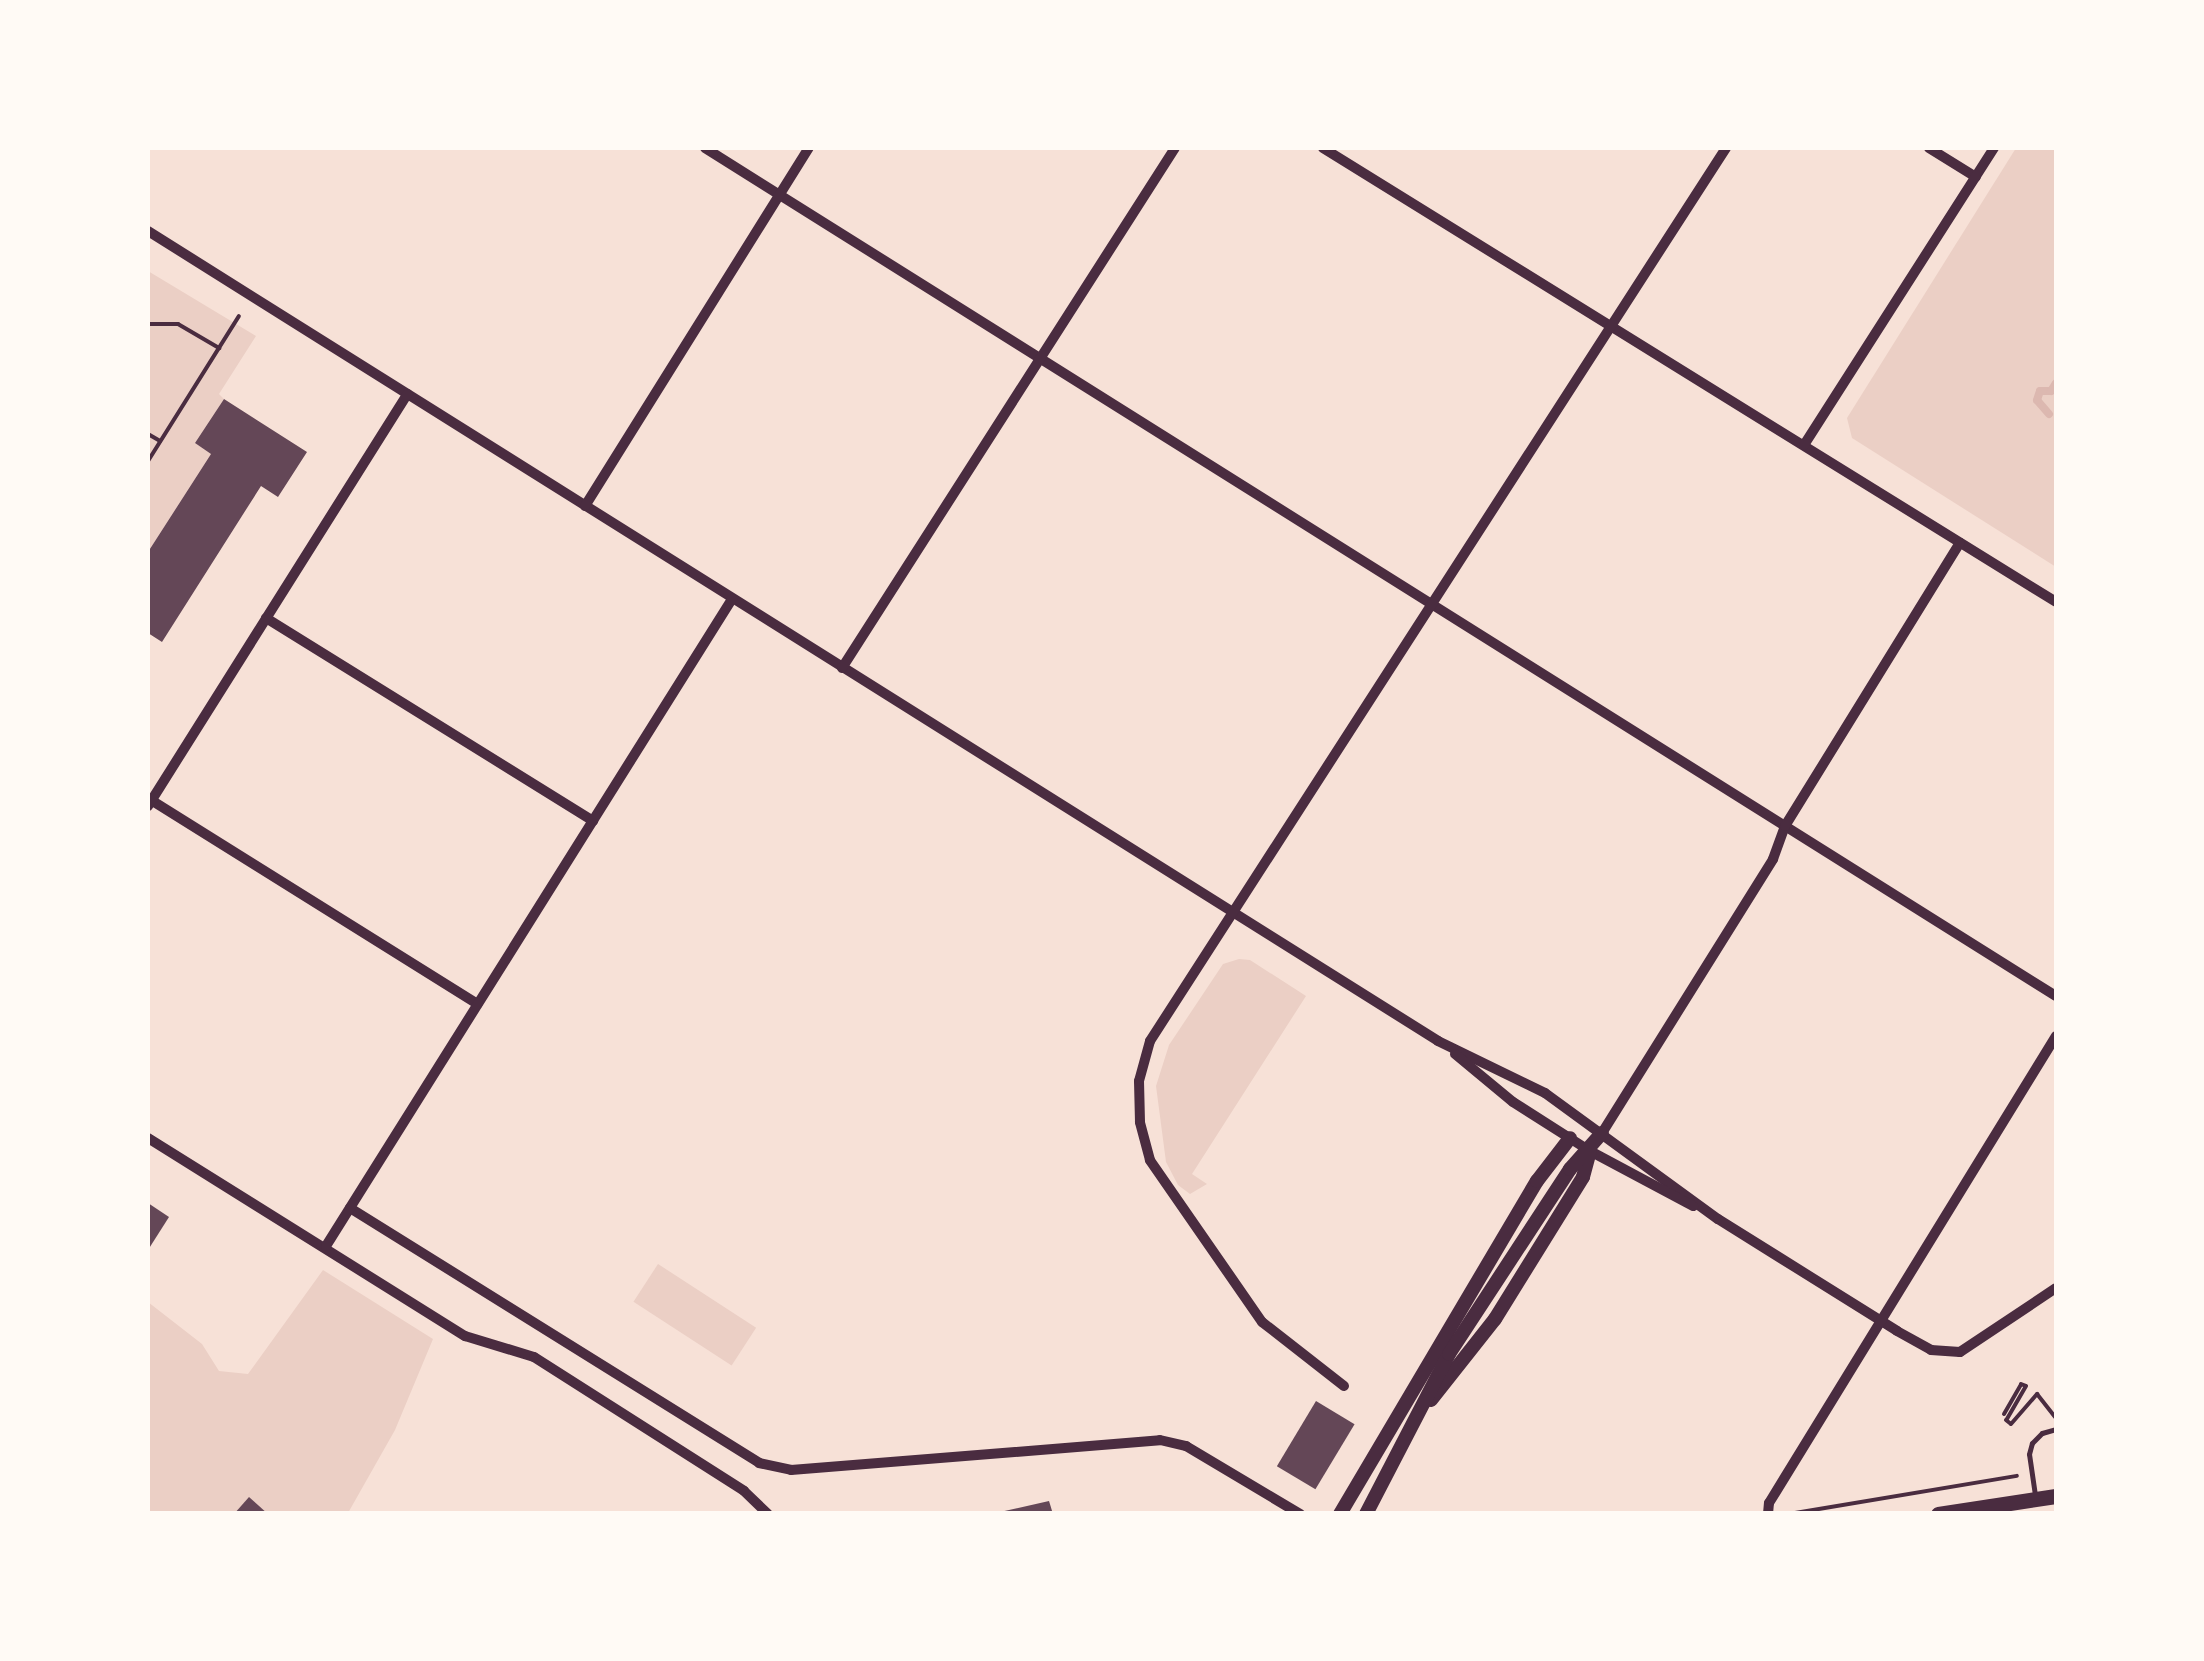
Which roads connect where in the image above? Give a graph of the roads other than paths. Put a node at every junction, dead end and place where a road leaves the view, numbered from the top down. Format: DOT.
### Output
graph roads {
  1 [pos="704,148"];
  2 [pos="810,148"];
  3 [pos="1175,148"];
  4 [pos="1322,148"];
  5 [pos="1726,148"];
  6 [pos="1929,148"];
  7 [pos="1994,148"];
  8 [pos="1976,177"];
  9 [pos="780,194"];
  10 [pos="148,231"];
  11 [pos="1610,325"];
  12 [pos="1039,360"];
  13 [pos="407,394"];
  14 [pos="1804,446"];
  15 [pos="585,506"];
  16 [pos="1960,543"];
  17 [pos="732,599"];
  18 [pos="2056,602"];
  19 [pos="1431,606"];
  20 [pos="266,618"];
  21 [pos="842,668"];
  22 [pos="149,803"];
  23 [pos="593,821"];
  24 [pos="1786,826"];
  25 [pos="1232,912"];
  26 [pos="2056,996"];
  27 [pos="478,1004"];
  28 [pos="2056,1036"];
  29 [pos="1438,1041"];
  30 [pos="1584,1120"];
  31 [pos="1602,1134"];
  32 [pos="148,1138"];
  33 [pos="1570,1138"];
  34 [pos="1590,1151"];
  35 [pos="350,1208"];
  36 [pos="1718,1218"];
  37 [pos="326,1246"];
  38 [pos="2056,1288"];
  39 [pos="1344,1386"];
  40 [pos="2056,1428"];
  41 [pos="2056,1496"];
  42 [pos="2035,1499"];
  43 [pos="768,1514"];
  44 [pos="1300,1514"];
  45 [pos="1340,1514"];
  46 [pos="1366,1514"];
  47 [pos="1768,1514"];
  48 [pos="1938,1514"];
  1 -- 9 [label="street"];
  2 -- 9 [label="street"];
  3 -- 12 [label="street"];
  4 -- 11 [label="street"];
  5 -- 11 [label="street"];
  6 -- 8 [label="street"];
  7 -- 8 [label="street"];
  8 -- 14 [label="street"];
  9 -- 12 [label="street"];
  9 -- 15 [label="street"];
  10 -- 13 [label="street"];
  11 -- 14 [label="street"];
  11 -- 19 [label="street"];
  12 -- 19 [label="street"];
  12 -- 21 [label="street"];
  13 -- 15 [label="street"];
  13 -- 20 [label="street"];
  14 -- 16 [label="street"];
  15 -- 17 [label="street"];
  16 -- 18 [label="street"];
  16 -- 24 [label="street"];
  17 -- 21 [label="street"];
  17 -- 23 [label="street"];
  19 -- 24 [label="street"];
  19 -- 25 [label="street"];
  20 -- 22 [label="street"];
  20 -- 23 [label="street"];
  21 -- 25 [label="street"];
  22 -- 27 [label="street"];
  23 -- 27 [label="street"];
  24 -- 26 [label="street"];
  24 -- 31 [label="street"];
  25 -- 29 [label="street"];
  25 -- 39 [label="street"];
  27 -- 35 [label="street"];
  28 -- 47 [label="street"];
  29 -- 30 [label="street"];
  29 -- 33 [label="street"];
  30 -- 31 [label="street"];
  30 -- 33 [label="street"];
  31 -- 34 [label="street"];
  31 -- 36 [label="street"];
  32 -- 37 [label="street"];
  33 -- 34 [label="street"];
  33 -- 45 [label="street"];
  34 -- 36 [label="street"];
  34 -- 46 [label="street"];
  35 -- 37 [label="street"];
  35 -- 44 [label="street"];
  36 -- 38 [label="street"];
  37 -- 43 [label="street"];
  40 -- 42 [label="lane"];
  41 -- 42 [label="main road"];
  42 -- 48 [label="main road"];
}
